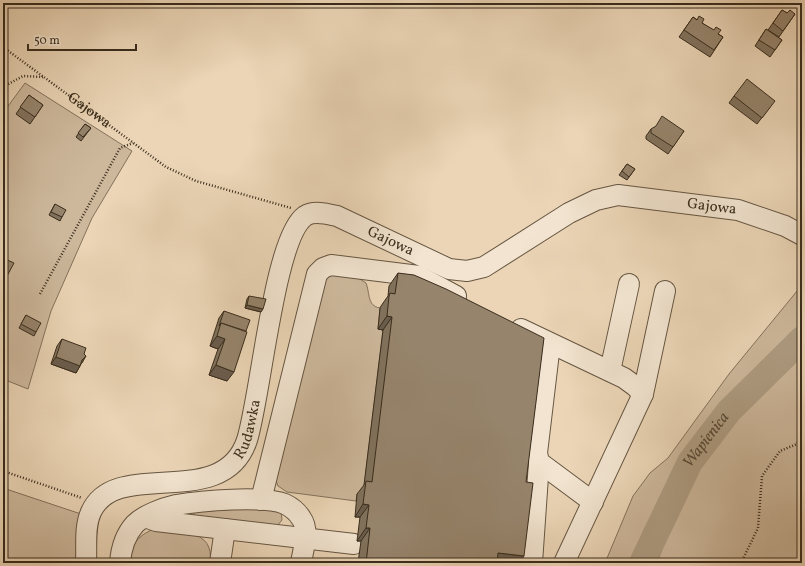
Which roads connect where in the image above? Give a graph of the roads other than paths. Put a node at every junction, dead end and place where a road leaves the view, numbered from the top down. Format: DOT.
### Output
graph roads {
  1 [pos="306,215"];
  2 [pos="802,234"];
  3 [pos="629,284"];
  4 [pos="665,291"];
  5 [pos="474,305"];
  6 [pos="502,319"];
  7 [pos="550,344"];
  8 [pos="610,371"];
  9 [pos="643,394"];
  10 [pos="539,462"];
  11 [pos="261,500"];
  12 [pos="592,502"];
  13 [pos="145,517"];
  14 [pos="225,529"];
  15 [pos="305,538"];
  16 [pos="354,544"];
  17 [pos="86,563"];
  18 [pos="120,563"];
  19 [pos="220,563"];
  20 [pos="301,563"];
  21 [pos="532,563"];
  22 [pos="564,563"];
  1 -- 2 [label="street, Gajowa"];
  1 -- 17 [label="street, Rudawka"];
  3 -- 8 [label="street"];
  4 -- 9 [label="street"];
  5 -- 11 [label="street"];
  6 -- 7 [label="street"];
  7 -- 8 [label="street"];
  7 -- 10 [label="street"];
  8 -- 9 [label="street"];
  9 -- 12 [label="street"];
  10 -- 12 [label="street"];
  10 -- 21 [label="street"];
  11 -- 13 [label="street"];
  11 -- 15 [label="street"];
  12 -- 22 [label="street"];
  13 -- 14 [label="street"];
  13 -- 18 [label="street"];
  14 -- 15 [label="street"];
  14 -- 19 [label="street"];
  15 -- 16 [label="street"];
  15 -- 20 [label="street"];
}
